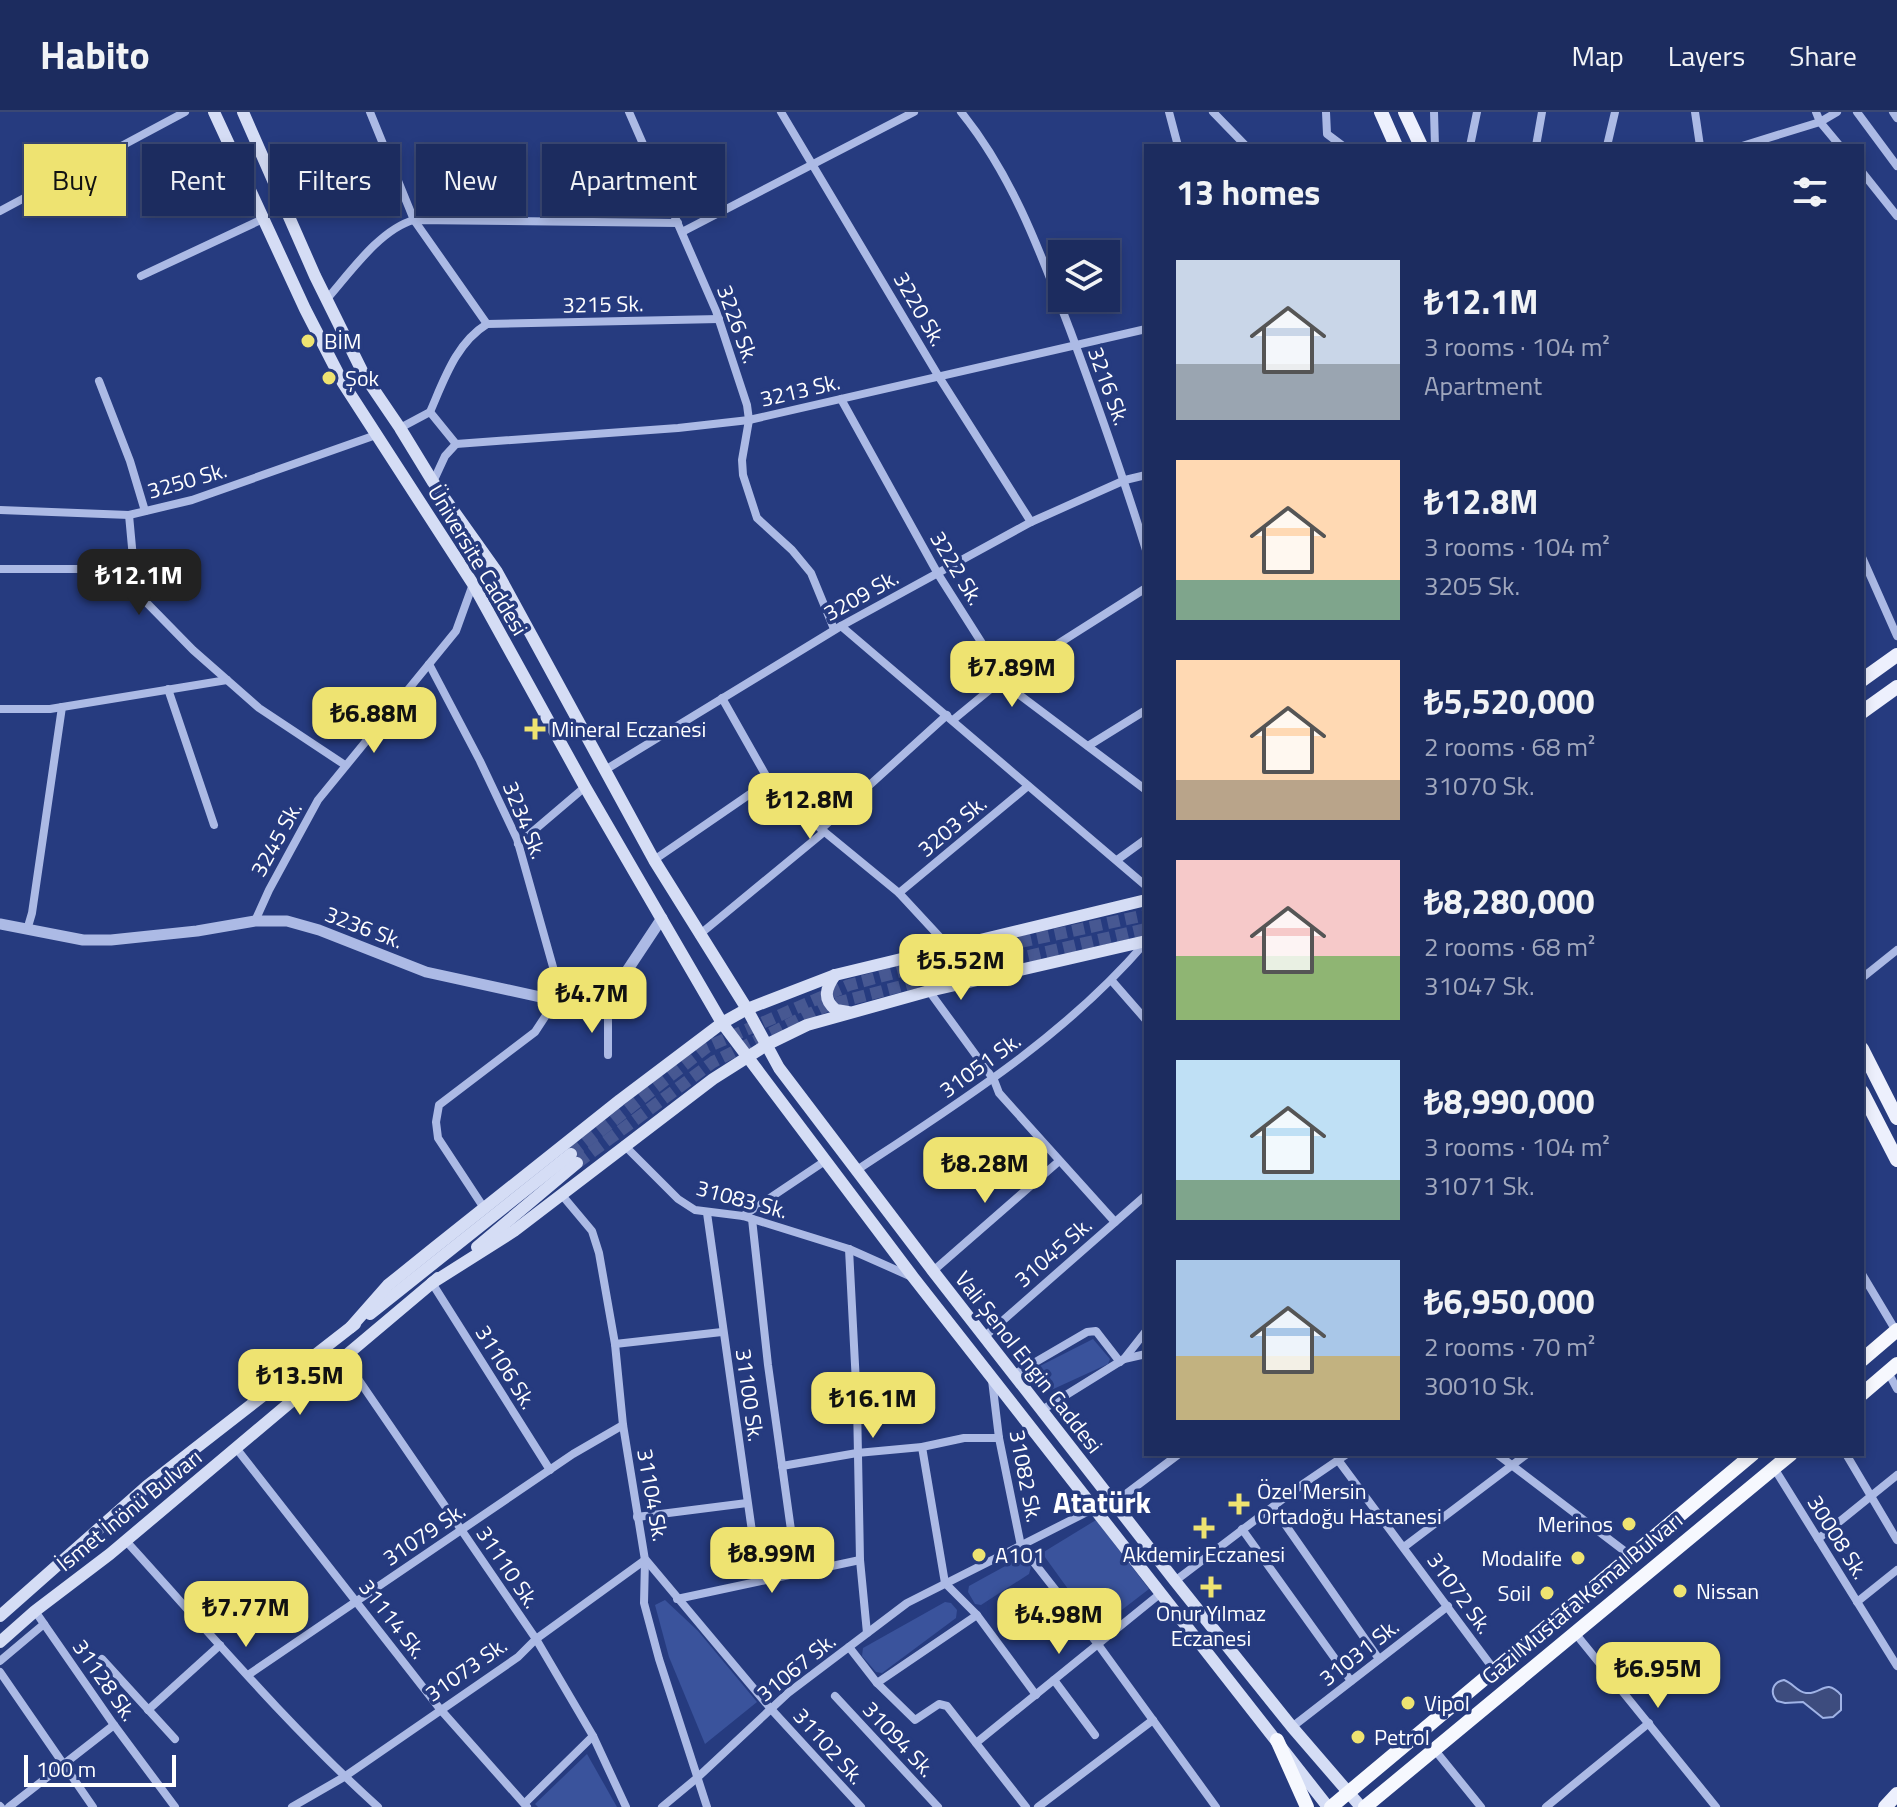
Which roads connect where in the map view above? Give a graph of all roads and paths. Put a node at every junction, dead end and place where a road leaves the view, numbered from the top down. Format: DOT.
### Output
graph roads {
  1 [pos="185,112"];
  2 [pos="214,112"];
  3 [pos="243,112"];
  4 [pos="370,112"];
  5 [pos="629,112"];
  6 [pos="781,112"];
  7 [pos="914,112"];
  8 [pos="961,112"];
  9 [pos="1169,112"];
  10 [pos="1213,112"];
  11 [pos="1326,112"];
  12 [pos="1381,112"];
  13 [pos="1405,112"];
  14 [pos="1434,112"];
  15 [pos="1477,112"];
  16 [pos="1542,112"];
  17 [pos="1615,112"];
  18 [pos="1695,112"];
  19 [pos="1816,112"];
  20 [pos="1837,112"];
  21 [pos="1857,112"];
  22 [pos="1893,112"];
  23 [pos="1897,118"];
  24 [pos="1820,122"];
  25 [pos="1177,144"];
  26 [pos="1244,144"];
  27 [pos="1340,144"];
  28 [pos="1395,144"];
  29 [pos="1420,144"];
  30 [pos="1435,144"];
  31 [pos="1470,144"];
  32 [pos="1536,144"];
  33 [pos="1607,144"];
  34 [pos="1700,144"];
  35 [pos="1748,144"];
  36 [pos="1838,144"];
  37 [pos="815,165"];
  38 [pos="1897,166"];
  39 [pos="1864,174"];
  40 [pos="1893,206"];
  41 [pos="0,211"];
  42 [pos="1897,216"];
  43 [pos="263,219"];
  44 [pos="414,220"];
  45 [pos="678,223"];
  46 [pos="682,232"];
  47 [pos="141,276"];
  48 [pos="326,300"];
  49 [pos="719,319"];
  50 [pos="487,324"];
  51 [pos="1144,329"];
  52 [pos="1075,343"];
  53 [pos="939,377"];
  54 [pos="99,381"];
  55 [pos="841,399"];
  56 [pos="430,412"];
  57 [pos="749,420"];
  58 [pos="400,428"];
  59 [pos="376,435"];
  60 [pos="456,444"];
  61 [pos="1144,475"];
  62 [pos="1125,480"];
  63 [pos="433,482"];
  64 [pos="0,510"];
  65 [pos="145,511"];
  66 [pos="129,515"];
  67 [pos="1031,522"];
  68 [pos="1144,543"];
  69 [pos="1864,562"];
  70 [pos="0,569"];
  71 [pos="134,569"];
  72 [pos="938,574"];
  73 [pos="473,584"];
  74 [pos="1144,589"];
  75 [pos="837,628"];
  76 [pos="1897,636"];
  77 [pos="1897,655"];
  78 [pos="429,664"];
  79 [pos="1004,678"];
  80 [pos="1864,679"];
  81 [pos="227,680"];
  82 [pos="1897,687"];
  83 [pos="168,689"];
  84 [pos="722,698"];
  85 [pos="62,707"];
  86 [pos="0,709"];
  87 [pos="1144,711"];
  88 [pos="1864,711"];
  89 [pos="950,717"];
  90 [pos="1088,746"];
  91 [pos="345,765"];
  92 [pos="605,770"];
  93 [pos="769,781"];
  94 [pos="1028,786"];
  95 [pos="585,787"];
  96 [pos="1144,788"];
  97 [pos="214,825"];
  98 [pos="822,830"];
  99 [pos="1144,840"];
  100 [pos="518,844"];
  101 [pos="654,860"];
  102 [pos="1117,860"];
  103 [pos="1144,884"];
  104 [pos="899,893"];
  105 [pos="1144,900"];
  106 [pos="662,918"];
  107 [pos="255,921"];
  108 [pos="0,924"];
  109 [pos="27,930"];
  110 [pos="699,935"];
  111 [pos="1144,942"];
  112 [pos="1144,944"];
  113 [pos="949,947"];
  114 [pos="1897,950"];
  115 [pos="835,975"];
  116 [pos="1864,976"];
  117 [pos="1112,981"];
  118 [pos="929,991"];
  119 [pos="556,1000"];
  120 [pos="603,1007"];
  121 [pos="747,1009"];
  122 [pos="850,1011"];
  123 [pos="1144,1018"];
  124 [pos="722,1023"];
  125 [pos="768,1044"];
  126 [pos="1864,1053"];
  127 [pos="608,1055"];
  128 [pos="747,1058"];
  129 [pos="994,1080"];
  130 [pos="1864,1096"];
  131 [pos="1897,1118"];
  132 [pos="624,1145"];
  133 [pos="1897,1160"];
  134 [pos="825,1161"];
  135 [pos="1058,1162"];
  136 [pos="857,1170"];
  137 [pos="561,1194"];
  138 [pos="1144,1197"];
  139 [pos="484,1208"];
  140 [pos="707,1213"];
  141 [pos="747,1218"];
  142 [pos="1115,1222"];
  143 [pos="849,1249"];
  144 [pos="933,1271"];
  145 [pos="913,1277"];
  146 [pos="1864,1277"];
  147 [pos="432,1283"];
  148 [pos="351,1327"];
  149 [pos="1896,1331"];
  150 [pos="722,1332"];
  151 [pos="1144,1334"];
  152 [pos="984,1337"];
  153 [pos="615,1344"];
  154 [pos="1144,1355"];
  155 [pos="343,1357"];
  156 [pos="1864,1358"];
  157 [pos="1122,1361"];
  158 [pos="1892,1368"];
  159 [pos="992,1375"];
  160 [pos="1013,1375"];
  161 [pos="1897,1389"];
  162 [pos="1864,1392"];
  163 [pos="1042,1410"];
  164 [pos="623,1425"];
  165 [pos="999,1438"];
  166 [pos="922,1447"];
  167 [pos="236,1448"];
  168 [pos="857,1453"];
  169 [pos="1176,1456"];
  170 [pos="1344,1456"];
  171 [pos="1500,1456"];
  172 [pos="1524,1456"];
  173 [pos="1751,1456"];
  174 [pos="1789,1456"];
  175 [pos="1847,1456"];
  176 [pos="1338,1460"];
  177 [pos="782,1466"];
  178 [pos="1512,1466"];
  179 [pos="1774,1468"];
  180 [pos="550,1470"];
  181 [pos="1897,1475"];
  182 [pos="1873,1495"];
  183 [pos="747,1503"];
  184 [pos="1114,1503"];
  185 [pos="1273,1507"];
  186 [pos="1095,1508"];
  187 [pos="637,1517"];
  188 [pos="1242,1529"];
  189 [pos="461,1531"];
  190 [pos="1818,1539"];
  191 [pos="1897,1540"];
  192 [pos="126,1541"];
  193 [pos="1021,1546"];
  194 [pos="1404,1547"];
  195 [pos="1632,1557"];
  196 [pos="645,1560"];
  197 [pos="860,1560"];
  198 [pos="1897,1570"];
  199 [pos="797,1573"];
  200 [pos="759,1581"];
  201 [pos="1175,1581"];
  202 [pos="945,1583"];
  203 [pos="1161,1593"];
  204 [pos="677,1599"];
  205 [pos="357,1601"];
  206 [pos="1857,1602"];
  207 [pos="1448,1606"];
  208 [pos="35,1611"];
  209 [pos="977,1615"];
  210 [pos="0,1616"];
  211 [pos="44,1624"];
  212 [pos="867,1633"];
  213 [pos="1575,1633"];
  214 [pos="536,1639"];
  215 [pos="0,1642"];
  216 [pos="1097,1643"];
  217 [pos="220,1645"];
  218 [pos="849,1647"];
  219 [pos="102,1659"];
  220 [pos="1379,1659"];
  221 [pos="0,1661"];
  222 [pos="1896,1663"];
  223 [pos="1495,1671"];
  224 [pos="0,1672"];
  225 [pos="248,1675"];
  226 [pos="1054,1680"];
  227 [pos="1351,1681"];
  228 [pos="877,1683"];
  229 [pos="1036,1695"];
  230 [pos="835,1696"];
  231 [pos="440,1709"];
  232 [pos="771,1709"];
  233 [pos="148,1710"];
  234 [pos="1153,1720"];
  235 [pos="1649,1723"];
  236 [pos="114,1725"];
  237 [pos="1292,1727"];
  238 [pos="1095,1735"];
  239 [pos="593,1736"];
  240 [pos="175,1739"];
  241 [pos="1277,1740"];
  242 [pos="976,1743"];
  243 [pos="1434,1749"];
  244 [pos="65,1765"];
  245 [pos="344,1777"];
  246 [pos="697,1778"];
  247 [pos="1348,1793"];
  248 [pos="1897,1794"];
  249 [pos="526,1805"];
  250 [pos="1212,1805"];
  251 [pos="9,1807"];
  252 [pos="93,1807"];
  253 [pos="175,1807"];
  254 [pos="292,1807"];
  255 [pos="378,1807"];
  256 [pos="626,1807"];
  257 [pos="662,1807"];
  258 [pos="707,1807"];
  259 [pos="861,1807"];
  260 [pos="938,1807"];
  261 [pos="1026,1807"];
  262 [pos="1038,1807"];
  263 [pos="1307,1807"];
  264 [pos="1330,1807"];
  265 [pos="1363,1807"];
  266 [pos="1481,1807"];
  267 [pos="1546,1807"];
  268 [pos="1716,1807"];
  269 [pos="1885,1807"];
  1 -- 41 [label="street"];
  2 -- 43 [label="main road, Üniversite Caddesi"];
  3 -- 48 [label="main road, Üniversite Caddesi"];
  4 -- 44 [label="street"];
  5 -- 45 [label="street, 3226 Sk."];
  6 -- 37 [label="street, 3220 Sk."];
  7 -- 37 [label="street"];
  8 -- 52 [label="street, 3216 Sk."];
  9 -- 25 [label="street"];
  10 -- 26 [label="street"];
  11 -- 27 [label="street"];
  12 -- 28 [label="main road"];
  13 -- 29 [label="main road"];
  14 -- 30 [label="street"];
  15 -- 31 [label="street"];
  16 -- 32 [label="street"];
  17 -- 33 [label="street"];
  18 -- 34 [label="street"];
  19 -- 24 [label="street"];
  20 -- 24 [label="street"];
  21 -- 38 [label="street"];
  22 -- 23 [label="street"];
  24 -- 35 [label="street"];
  24 -- 36 [label="street"];
  37 -- 46 [label="street"];
  37 -- 53 [label="street, 3220 Sk."];
  39 -- 40 [label="street"];
  40 -- 42 [label="street"];
  43 -- 47 [label="street"];
  43 -- 59 [label="main road, Üniversite Caddesi"];
  44 -- 45 [label="street"];
  44 -- 48 [label="street"];
  44 -- 50 [label="street"];
  45 -- 46 [label="street, 3226 Sk."];
  46 -- 49 [label="street, 3226 Sk."];
  48 -- 58 [label="main road, Üniversite Caddesi"];
  49 -- 50 [label="street, 3215 Sk."];
  49 -- 57 [label="street, 3226 Sk."];
  50 -- 56 [label="street"];
  51 -- 52 [label="street, 3213 Sk."];
  52 -- 53 [label="street, 3213 Sk."];
  52 -- 62 [label="street, 3216 Sk."];
  53 -- 55 [label="street, 3213 Sk."];
  53 -- 67 [label="street, 3220 Sk."];
  54 -- 65 [label="street"];
  55 -- 57 [label="street, 3213 Sk."];
  55 -- 72 [label="street, 3222 Sk."];
  56 -- 58 [label="street"];
  56 -- 60 [label="street"];
  57 -- 60 [label="street, 3213 Sk."];
  57 -- 75 [label="street, 3226 Sk."];
  58 -- 63 [label="main road, Üniversite Caddesi"];
  59 -- 65 [label="street, 3250 Sk."];
  59 -- 73 [label="main road, Üniversite Caddesi"];
  60 -- 63 [label="street"];
  61 -- 62 [label="street, 3209 Sk."];
  62 -- 67 [label="street, 3209 Sk."];
  62 -- 68 [label="street, 3216 Sk."];
  63 -- 92 [label="main road, Üniversite Caddesi"];
  64 -- 66 [label="street, 3250 Sk."];
  65 -- 66 [label="street, 3250 Sk."];
  66 -- 71 [label="street"];
  67 -- 72 [label="street, 3209 Sk."];
  69 -- 76 [label="street"];
  70 -- 71 [label="street"];
  71 -- 81 [label="street"];
  72 -- 75 [label="street, 3209 Sk."];
  72 -- 79 [label="street, 3222 Sk."];
  73 -- 78 [label="street, 3245 Sk."];
  73 -- 95 [label="main road, Üniversite Caddesi"];
  74 -- 79 [label="street"];
  75 -- 84 [label="street, 3209 Sk."];
  75 -- 89 [label="street, 3226 Sk."];
  77 -- 80 [label="main road"];
  78 -- 91 [label="street, 3245 Sk."];
  78 -- 100 [label="street, 3234 Sk."];
  79 -- 89 [label="street"];
  79 -- 90 [label="street, 3222 Sk."];
  81 -- 83 [label="street"];
  81 -- 91 [label="street"];
  82 -- 88 [label="main road"];
  83 -- 85 [label="street"];
  83 -- 97 [label="street"];
  84 -- 92 [label="street, 3209 Sk."];
  84 -- 93 [label="street"];
  85 -- 86 [label="street"];
  85 -- 109 [label="street"];
  87 -- 90 [label="street"];
  89 -- 94 [label="street, 3226 Sk."];
  89 -- 98 [label="street"];
  90 -- 96 [label="street, 3222 Sk."];
  91 -- 107 [label="street, 3245 Sk."];
  92 -- 101 [label="main road, Üniversite Caddesi"];
  93 -- 98 [label="street"];
  93 -- 101 [label="street"];
  94 -- 102 [label="street, 3226 Sk."];
  94 -- 104 [label="street, 3203 Sk."];
  95 -- 100 [label="street"];
  95 -- 106 [label="main road, Üniversite Caddesi"];
  98 -- 104 [label="street"];
  98 -- 110 [label="street"];
  99 -- 102 [label="street"];
  100 -- 119 [label="street, 3234 Sk."];
  101 -- 110 [label="main road, Üniversite Caddesi"];
  102 -- 103 [label="street, 3226 Sk."];
  104 -- 113 [label="street"];
  105 -- 113 [label="main road"];
  106 -- 120 [label="street"];
  106 -- 124 [label="main road, Üniversite Caddesi"];
  107 -- 109 [label="street, 3236 Sk."];
  107 -- 119 [label="street, 3236 Sk."];
  108 -- 109 [label="street, 3236 Sk."];
  110 -- 121 [label="main road, Üniversite Caddesi"];
  111 -- 118 [label="main road"];
  112 -- 117 [label="street, 31051 Sk."];
  113 -- 115 [label="main road"];
  114 -- 116 [label="street"];
  115 -- 121 [label="main road"];
  115 -- 122 [label="main road"];
  117 -- 123 [label="street"];
  117 -- 129 [label="street, 31051 Sk."];
  118 -- 122 [label="main road"];
  118 -- 129 [label="street"];
  119 -- 120 [label="street, 3236 Sk."];
  119 -- 139 [label="street"];
  120 -- 127 [label="street"];
  121 -- 124 [label="main road"];
  121 -- 125 [label="main road, Üniversite Caddesi"];
  122 -- 125 [label="main road"];
  124 -- 128 [label="main road, Üniversite Caddesi"];
  124 -- 139 [label="main road"];
  125 -- 128 [label="main road"];
  125 -- 136 [label="main road, Vali Şenol Engin Caddesi"];
  126 -- 131 [label="main road"];
  128 -- 132 [label="main road"];
  128 -- 134 [label="main road, Vali Şenol Engin Caddesi"];
  129 -- 135 [label="street"];
  129 -- 136 [label="street, 31051 Sk."];
  130 -- 133 [label="main road"];
  132 -- 137 [label="main road"];
  132 -- 140 [label="street, 31083 Sk."];
  134 -- 141 [label="street"];
  134 -- 145 [label="main road, Vali Şenol Engin Caddesi"];
  135 -- 142 [label="street"];
  135 -- 144 [label="street"];
  136 -- 144 [label="main road, Vali Şenol Engin Caddesi"];
  137 -- 147 [label="main road"];
  137 -- 153 [label="street, 31104 Sk."];
  138 -- 142 [label="street, 31045 Sk."];
  139 -- 148 [label="main road"];
  140 -- 141 [label="street, 31083 Sk."];
  140 -- 150 [label="street, 31100 Sk."];
  141 -- 143 [label="street, 31083 Sk."];
  141 -- 177 [label="street"];
  142 -- 152 [label="street, 31045 Sk."];
  143 -- 145 [label="street, 31083 Sk."];
  143 -- 168 [label="street"];
  144 -- 152 [label="main road, Vali Şenol Engin Caddesi"];
  145 -- 159 [label="main road, Vali Şenol Engin Caddesi"];
  146 -- 149 [label="street"];
  147 -- 148 [label="main road, İsmet İnönü Bulvarı"];
  147 -- 155 [label="main road, İsmet İnönü Bulvarı"];
  147 -- 180 [label="street, 31106 Sk."];
  148 -- 210 [label="main road, İsmet İnönü Bulvarı"];
  149 -- 156 [label="highway"];
  150 -- 153 [label="street"];
  150 -- 183 [label="street, 31100 Sk."];
  151 -- 157 [label="street"];
  152 -- 160 [label="main road, Vali Şenol Engin Caddesi"];
  153 -- 164 [label="street, 31104 Sk."];
  154 -- 157 [label="street"];
  155 -- 167 [label="main road, İsmet İnönü Bulvarı"];
  155 -- 189 [label="street, 31110 Sk."];
  157 -- 160 [label="street"];
  157 -- 163 [label="street"];
  158 -- 161 [label="street"];
  158 -- 162 [label="highway"];
  159 -- 165 [label="street, 31082 Sk."];
  159 -- 186 [label="main road, Vali Şenol Engin Caddesi"];
  160 -- 163 [label="main road, Vali Şenol Engin Caddesi"];
  163 -- 184 [label="main road, Vali Şenol Engin Caddesi"];
  164 -- 180 [label="street, 31079 Sk."];
  164 -- 187 [label="street, 31104 Sk."];
  165 -- 166 [label="street"];
  165 -- 193 [label="street, 31082 Sk."];
  166 -- 168 [label="street"];
  166 -- 202 [label="street"];
  167 -- 192 [label="main road, İsmet İnönü Bulvarı"];
  167 -- 205 [label="street, 31114 Sk."];
  168 -- 177 [label="street"];
  168 -- 197 [label="street"];
  169 -- 184 [label="street"];
  170 -- 176 [label="street"];
  171 -- 178 [label="street"];
  172 -- 178 [label="street"];
  173 -- 195 [label="highway, Gazi Mustafa Kemal Bulvarı"];
  174 -- 179 [label="highway, Gazi Mustafa Kemal Bulvarı"];
  175 -- 182 [label="street"];
  176 -- 185 [label="street"];
  176 -- 194 [label="street, 31072 Sk."];
  177 -- 199 [label="street"];
  178 -- 194 [label="street"];
  178 -- 195 [label="street"];
  179 -- 190 [label="street, 30008 Sk."];
  179 -- 213 [label="highway, Gazi Mustafa Kemal Bulvarı"];
  180 -- 189 [label="street, 31079 Sk."];
  181 -- 182 [label="street"];
  182 -- 190 [label="street"];
  182 -- 191 [label="street"];
  183 -- 187 [label="street"];
  183 -- 200 [label="street, 31100 Sk."];
  184 -- 201 [label="main road, Vali Şenol Engin Caddesi"];
  185 -- 188 [label="street"];
  185 -- 220 [label="street"];
  186 -- 193 [label="street, 31067 Sk."];
  186 -- 203 [label="main road, Vali Şenol Engin Caddesi"];
  187 -- 196 [label="street, 31104 Sk."];
  188 -- 201 [label="street"];
  188 -- 227 [label="street"];
  189 -- 205 [label="street, 31079 Sk."];
  189 -- 214 [label="street, 31110 Sk."];
  190 -- 206 [label="street, 30008 Sk."];
  192 -- 208 [label="main road, İsmet İnönü Bulvarı"];
  192 -- 217 [label="street"];
  193 -- 202 [label="street, 31067 Sk."];
  193 -- 216 [label="street, 31082 Sk."];
  194 -- 207 [label="street, 31072 Sk."];
  195 -- 223 [label="highway, Gazi Mustafa Kemal Bulvarı"];
  196 -- 204 [label="street, 31102 Sk."];
  196 -- 214 [label="street, 31073 Sk."];
  196 -- 246 [label="street, 31104 Sk."];
  197 -- 199 [label="street"];
  197 -- 212 [label="street"];
  198 -- 206 [label="street"];
  199 -- 200 [label="street"];
  200 -- 204 [label="street"];
  201 -- 237 [label="main road, Vali Şenol Engin Caddesi"];
  202 -- 209 [label="street"];
  202 -- 212 [label="street, 31067 Sk."];
  203 -- 216 [label="street"];
  203 -- 241 [label="main road, Vali Şenol Engin Caddesi"];
  204 -- 232 [label="street, 31102 Sk."];
  205 -- 225 [label="street, 31079 Sk."];
  205 -- 231 [label="street, 31114 Sk."];
  206 -- 222 [label="street, 30008 Sk."];
  207 -- 220 [label="street, 31031 Sk."];
  207 -- 223 [label="street, 31072 Sk."];
  208 -- 211 [label="street, 31128 Sk."];
  208 -- 215 [label="main road, İsmet İnönü Bulvarı"];
  209 -- 228 [label="street"];
  209 -- 229 [label="street"];
  211 -- 221 [label="street"];
  211 -- 236 [label="street, 31128 Sk."];
  212 -- 218 [label="street, 31067 Sk."];
  213 -- 235 [label="street"];
  213 -- 243 [label="highway, Gazi Mustafa Kemal Bulvarı"];
  214 -- 231 [label="street, 31073 Sk."];
  214 -- 239 [label="street, 31110 Sk."];
  216 -- 226 [label="street"];
  216 -- 234 [label="street, 31082 Sk."];
  217 -- 225 [label="street"];
  217 -- 233 [label="street"];
  218 -- 228 [label="street, 31094 Sk."];
  218 -- 232 [label="street, 31067 Sk."];
  219 -- 233 [label="street"];
  220 -- 227 [label="street, 31031 Sk."];
  223 -- 247 [label="highway, Gazi Mustafa Kemal Bulvarı"];
  224 -- 244 [label="street"];
  225 -- 245 [label="street"];
  226 -- 229 [label="street"];
  226 -- 238 [label="street"];
  227 -- 237 [label="street, 31031 Sk."];
  228 -- 242 [label="street, 31094 Sk."];
  229 -- 242 [label="street"];
  230 -- 260 [label="street, 31094 Sk."];
  231 -- 245 [label="street, 31073 Sk."];
  231 -- 249 [label="street, 31114 Sk."];
  232 -- 246 [label="street, 31067 Sk."];
  232 -- 259 [label="street, 31102 Sk."];
  233 -- 240 [label="street"];
  234 -- 250 [label="street, 31082 Sk."];
  234 -- 262 [label="street"];
  235 -- 267 [label="street"];
  235 -- 268 [label="street"];
  236 -- 244 [label="street"];
  236 -- 253 [label="street, 31128 Sk."];
  237 -- 247 [label="main road, Vali Şenol Engin Caddesi"];
  239 -- 249 [label="street"];
  239 -- 256 [label="street, 31110 Sk."];
  241 -- 263 [label="highway"];
  241 -- 264 [label="main road, Vali Şenol Engin Caddesi"];
  242 -- 261 [label="street"];
  243 -- 265 [label="highway, Gazi Mustafa Kemal Bulvarı"];
  243 -- 266 [label="street"];
  244 -- 251 [label="street"];
  244 -- 252 [label="street"];
  245 -- 254 [label="street, 31073 Sk."];
  245 -- 255 [label="street"];
  246 -- 257 [label="street, 31067 Sk."];
  246 -- 258 [label="street, 31104 Sk."];
  247 -- 264 [label="highway, Gazi Mustafa Kemal Bulvarı"];
  247 -- 265 [label="main road, Vali Şenol Engin Caddesi"];
  248 -- 269 [label="main road"];
}
